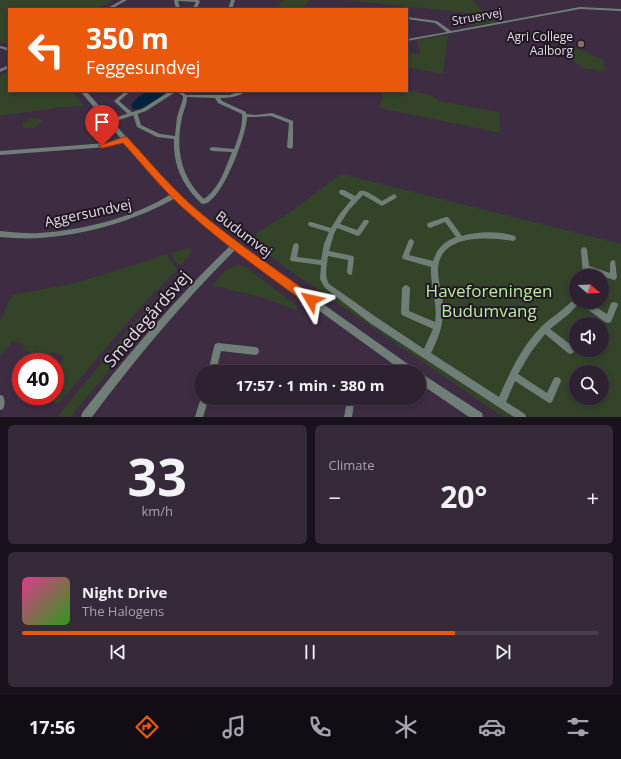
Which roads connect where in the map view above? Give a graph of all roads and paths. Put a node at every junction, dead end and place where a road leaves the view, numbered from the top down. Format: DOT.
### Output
graph roads {
  1 [pos="124,0"];
  2 [pos="131,0"];
  3 [pos="176,0"];
  4 [pos="110,8"];
  5 [pos="116,8"];
  6 [pos="195,8"];
  7 [pos="621,10"];
  8 [pos="408,18"];
  9 [pos="450,32"];
  10 [pos="408,40"];
  11 [pos="84,92"];
  12 [pos="128,92"];
  13 [pos="173,92"];
  14 [pos="179,92"];
  15 [pos="242,92"];
  16 [pos="185,96"];
  17 [pos="216,96"];
  18 [pos="235,96"];
  19 [pos="229,106"];
  20 [pos="133,114"];
  21 [pos="245,115"];
  22 [pos="109,122"];
  23 [pos="177,138"];
  24 [pos="124,139"];
  25 [pos="290,147"];
  26 [pos="212,149"];
  27 [pos="236,150"];
  28 [pos="0,153"];
  29 [pos="342,192"];
  30 [pos="175,195"];
  31 [pos="394,196"];
  32 [pos="355,199"];
  33 [pos="366,222"];
  34 [pos="311,224"];
  35 [pos="430,225"];
  36 [pos="334,228"];
  37 [pos="0,234"];
  38 [pos="513,238"];
  39 [pos="461,239"];
  40 [pos="411,242"];
  41 [pos="235,246"];
  42 [pos="296,246"];
  43 [pos="584,250"];
  44 [pos="326,253"];
  45 [pos="324,263"];
  46 [pos="613,263"];
  47 [pos="435,264"];
  48 [pos="586,268"];
  49 [pos="350,272"];
  50 [pos="406,288"];
  51 [pos="614,305"];
  52 [pos="569,308"];
  53 [pos="593,309"];
  54 [pos="438,326"];
  55 [pos="544,329"];
  56 [pos="569,348"];
  57 [pos="255,351"];
  58 [pos="426,354"];
  59 [pos="214,365"];
  60 [pos="402,365"];
  61 [pos="513,375"];
  62 [pos="557,381"];
  63 [pos="426,382"];
  64 [pos="0,399"];
  65 [pos="501,403"];
  66 [pos="203,405"];
  67 [pos="350,405"];
  68 [pos="0,406"];
  69 [pos="86,417"];
  70 [pos="199,417"];
  71 [pos="348,417"];
  72 [pos="478,417"];
  73 [pos="522,417"];
  1 -- 4 [label="street"];
  2 -- 5 [label="street"];
  3 -- 6 [label="street"];
  7 -- 9 [label="street, Struervej"];
  8 -- 9 [label="street"];
  9 -- 10 [label="street, Struervej"];
  11 -- 22 [label="street, Budumvej"];
  12 -- 20 [label="street"];
  13 -- 20 [label="street"];
  14 -- 16 [label="street"];
  15 -- 18 [label="street"];
  16 -- 17 [label="street"];
  16 -- 23 [label="street"];
  17 -- 18 [label="street"];
  17 -- 19 [label="street"];
  18 -- 19 [label="street"];
  19 -- 21 [label="street"];
  20 -- 22 [label="street"];
  20 -- 23 [label="street"];
  21 -- 25 [label="street"];
  21 -- 27 [label="street"];
  22 -- 24 [label="street, Budumvej"];
  23 -- 27 [label="street"];
  24 -- 28 [label="street"];
  24 -- 30 [label="street, Budumvej"];
  26 -- 27 [label="street"];
  29 -- 32 [label="street"];
  30 -- 37 [label="street, Aggersundvej"];
  30 -- 41 [label="street, Budumvej"];
  31 -- 32 [label="street"];
  32 -- 36 [label="street"];
  33 -- 36 [label="street"];
  34 -- 36 [label="street"];
  35 -- 39 [label="street"];
  36 -- 44 [label="street"];
  38 -- 39 [label="street"];
  39 -- 47 [label="street"];
  40 -- 47 [label="street"];
  41 -- 60 [label="street, Budumvej"];
  41 -- 69 [label="street, Smedegårdsvej"];
  42 -- 45 [label="street"];
  43 -- 48 [label="street"];
  44 -- 45 [label="street"];
  44 -- 49 [label="street"];
  45 -- 58 [label="street"];
  46 -- 48 [label="street"];
  47 -- 54 [label="street"];
  50 -- 54 [label="street"];
  51 -- 53 [label="street"];
  52 -- 55 [label="street"];
  54 -- 58 [label="street"];
  55 -- 56 [label="street"];
  55 -- 61 [label="street"];
  57 -- 59 [label="street"];
  58 -- 65 [label="street"];
  61 -- 62 [label="street"];
  61 -- 65 [label="street"];
  63 -- 72 [label="street"];
  64 -- 68 [label="street"];
  65 -- 73 [label="street"];
  66 -- 70 [label="street"];
  67 -- 71 [label="street"];
}
